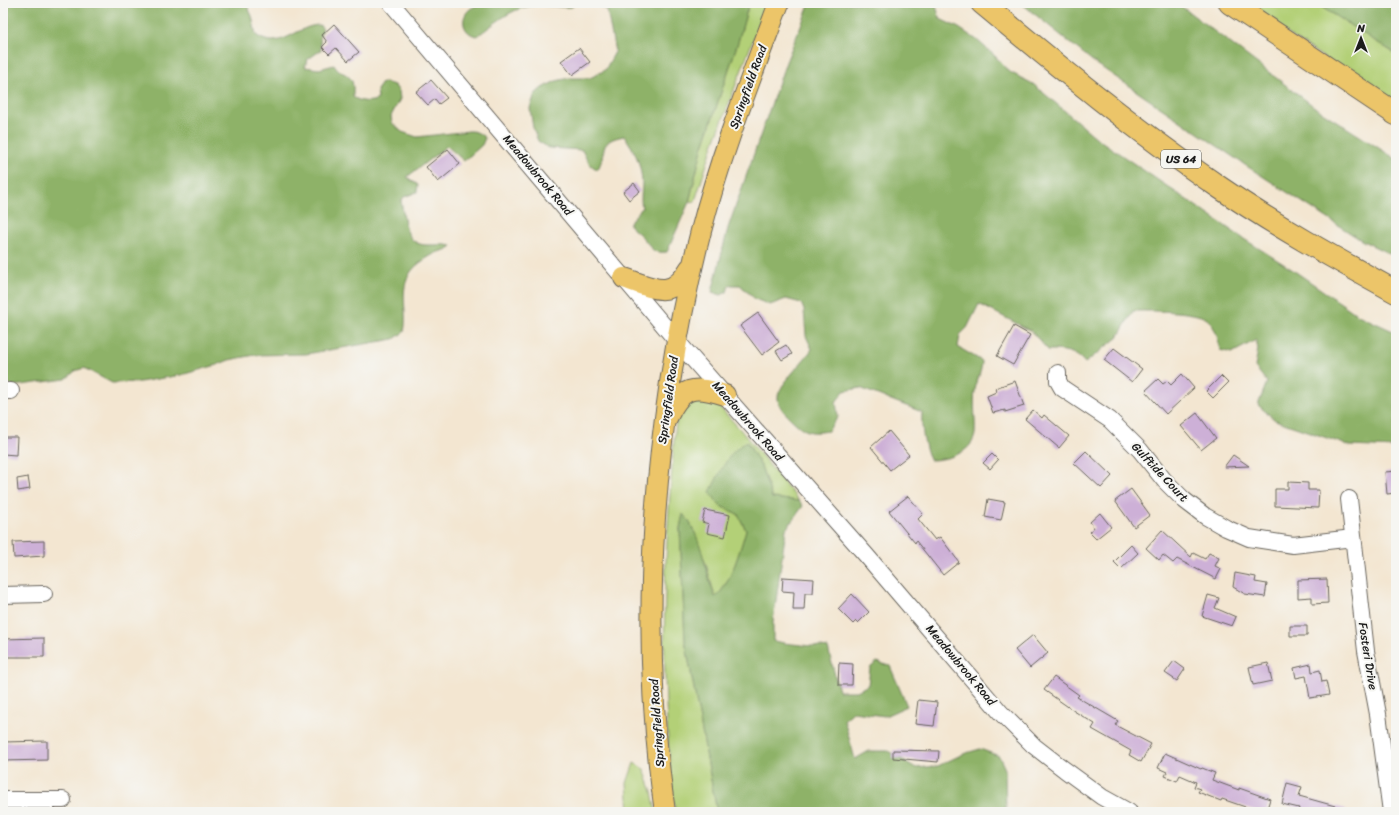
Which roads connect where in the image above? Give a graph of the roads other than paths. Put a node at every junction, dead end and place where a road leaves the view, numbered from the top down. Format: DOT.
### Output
graph roads {
  1 [pos="391,3"];
  2 [pos="779,3"];
  3 [pos="982,3"];
  4 [pos="1230,3"];
  5 [pos="1396,114"];
  6 [pos="693,263"];
  7 [pos="624,278"];
  8 [pos="1396,292"];
  9 [pos="676,340"];
  10 [pos="1058,373"];
  11 [pos="725,394"];
  12 [pos="664,425"];
  13 [pos="1349,499"];
  14 [pos="1353,538"];
  15 [pos="44,594"];
  16 [pos="3,595"];
  17 [pos="3,800"];
  18 [pos="62,800"];
  19 [pos="665,812"];
  20 [pos="1129,812"];
  21 [pos="1391,812"];
  1 -- 7 [label="street, Meadowbrook Road"];
  2 -- 6 [label="main road, Springfield Road"];
  3 -- 8 [label="highway, US 64"];
  4 -- 5 [label="highway"];
  6 -- 7 [label="main road"];
  6 -- 9 [label="main road, Springfield Road"];
  7 -- 9 [label="street, Meadowbrook Road"];
  9 -- 11 [label="street, Meadowbrook Road"];
  9 -- 12 [label="main road, Springfield Road"];
  10 -- 14 [label="street, Gulftide Court"];
  11 -- 12 [label="main road"];
  11 -- 20 [label="street, Meadowbrook Road"];
  12 -- 19 [label="main road, Springfield Road"];
  13 -- 14 [label="street, Fosteri Drive"];
  14 -- 21 [label="street, Fosteri Drive"];
  15 -- 16 [label="street"];
  17 -- 18 [label="street"];
}
